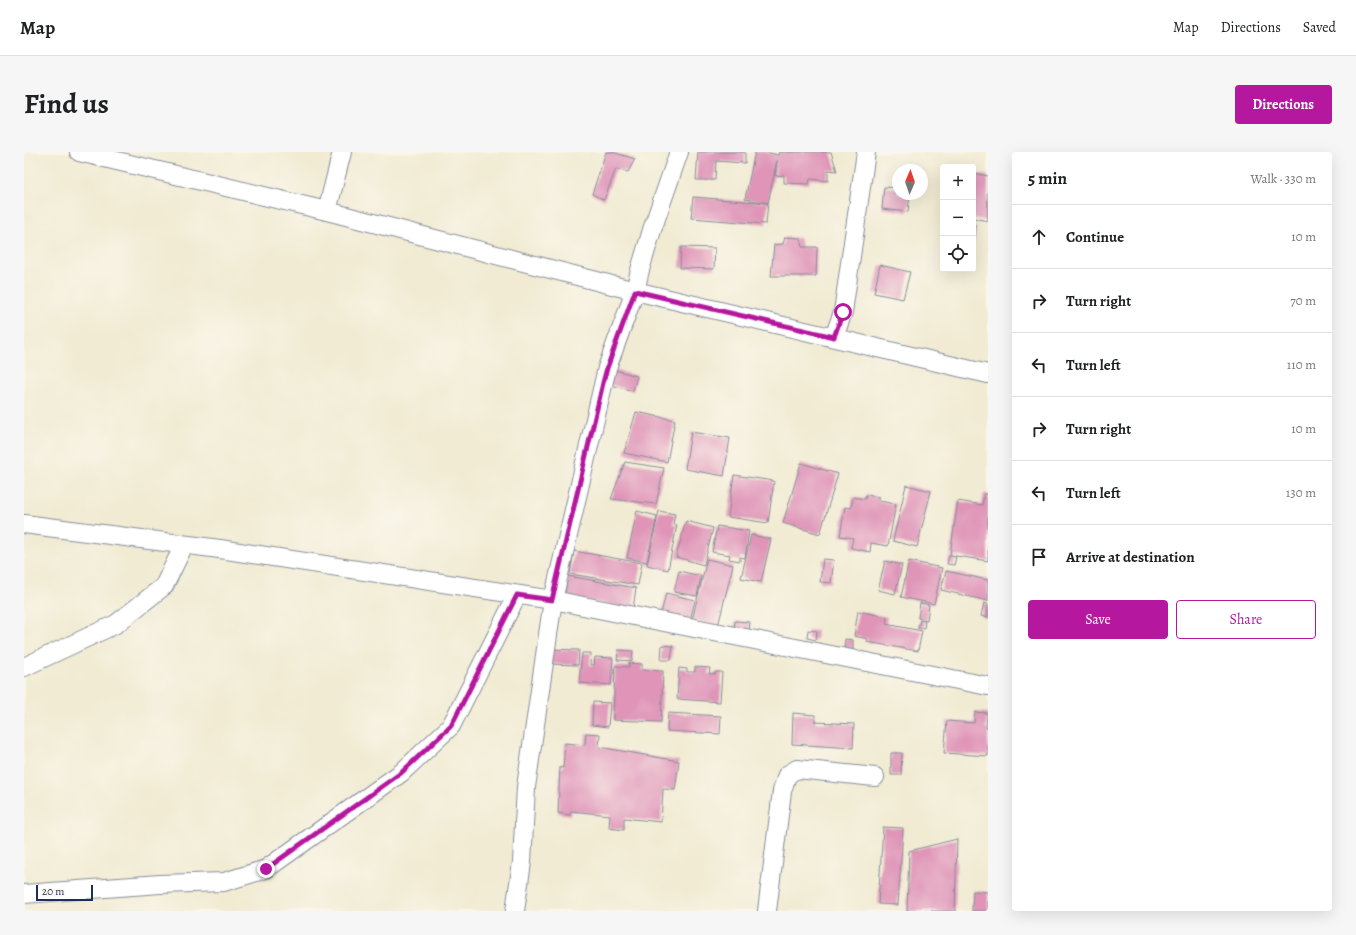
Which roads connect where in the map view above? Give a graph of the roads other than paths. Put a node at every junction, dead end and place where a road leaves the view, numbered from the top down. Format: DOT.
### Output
graph roads {
  1 [pos="79,152"];
  2 [pos="342,152"];
  3 [pos="679,152"];
  4 [pos="866,152"];
  5 [pos="327,211"];
  6 [pos="635,291"];
  7 [pos="834,337"];
  8 [pos="988,374"];
  9 [pos="24,524"];
  10 [pos="184,545"];
  11 [pos="517,595"];
  12 [pos="552,600"];
  13 [pos="24,667"];
  14 [pos="988,686"];
  15 [pos="875,777"];
  16 [pos="24,894"];
  17 [pos="515,911"];
  18 [pos="767,911"];
  1 -- 5 [label="street"];
  2 -- 5 [label="street"];
  3 -- 6 [label="street"];
  4 -- 7 [label="street"];
  5 -- 6 [label="street"];
  6 -- 7 [label="street"];
  6 -- 12 [label="street"];
  7 -- 8 [label="street"];
  9 -- 10 [label="street"];
  10 -- 11 [label="street"];
  10 -- 13 [label="street"];
  11 -- 12 [label="street"];
  11 -- 16 [label="street"];
  12 -- 14 [label="street"];
  12 -- 17 [label="street"];
  15 -- 18 [label="street"];
}
